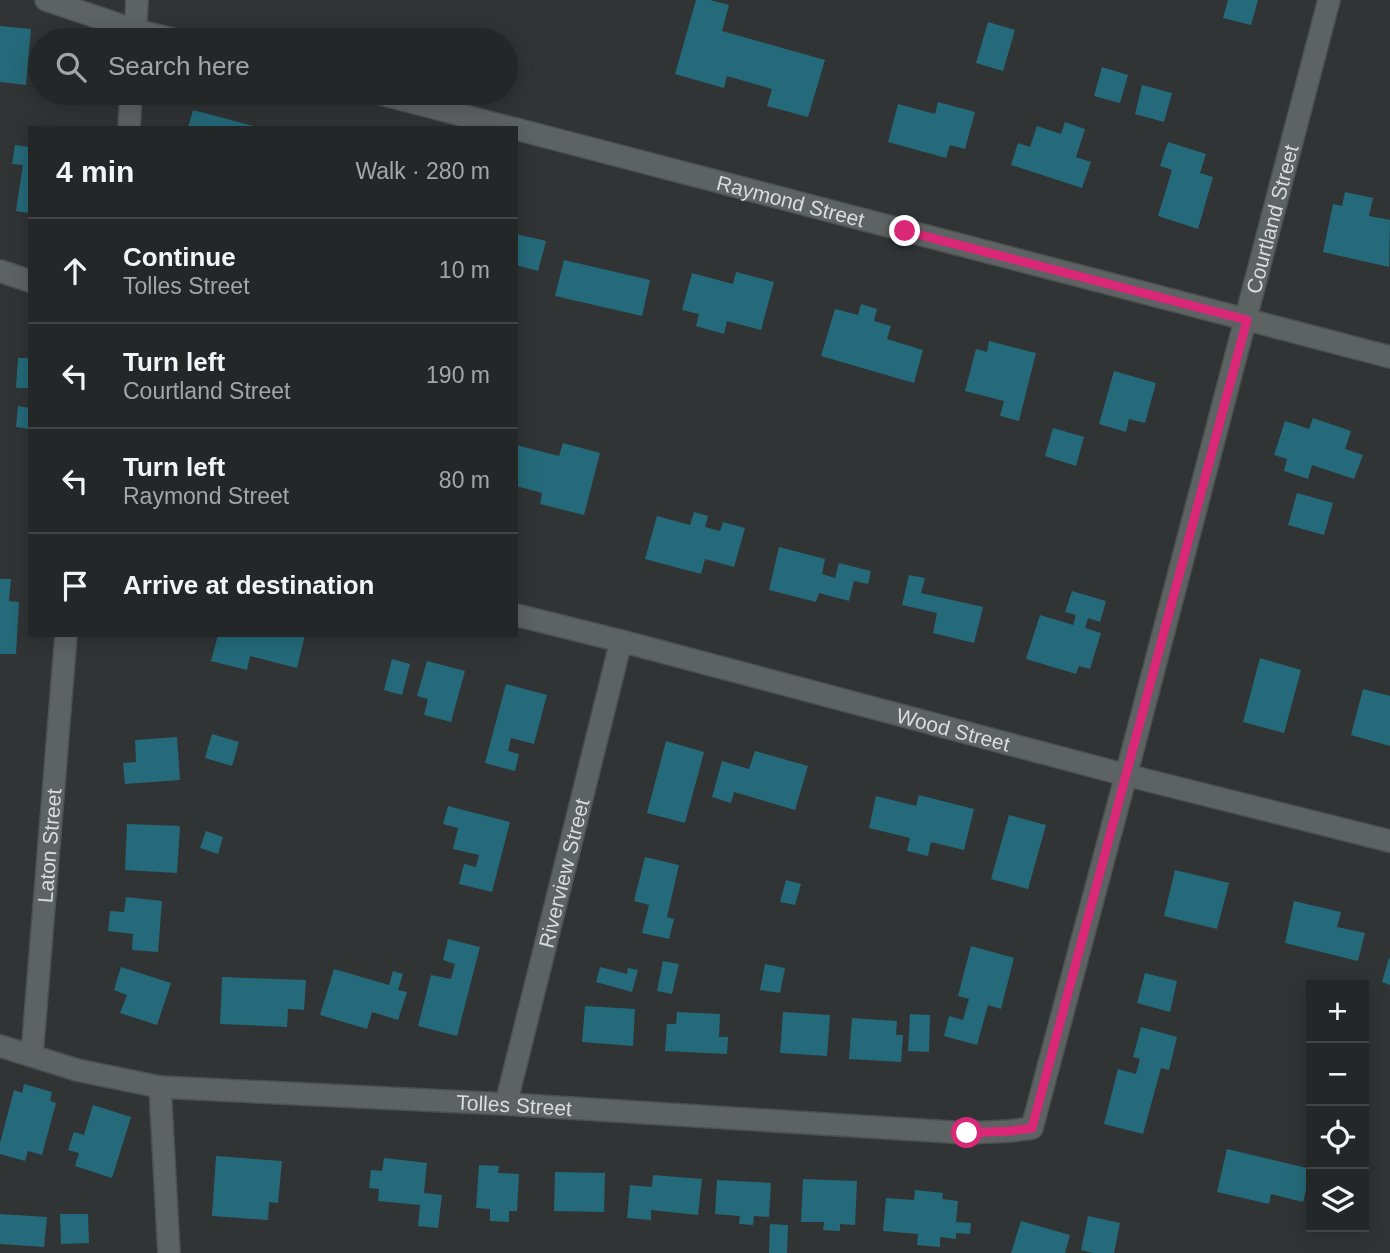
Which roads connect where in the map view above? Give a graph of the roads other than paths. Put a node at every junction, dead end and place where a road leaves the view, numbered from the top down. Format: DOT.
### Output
graph roads {
  1 [pos="46,0"];
  2 [pos="137,0"];
  3 [pos="1329,0"];
  4 [pos="117,28"];
  5 [pos="135,28"];
  6 [pos="130,105"];
  7 [pos="423,105"];
  8 [pos="129,126"];
  9 [pos="503,126"];
  10 [pos="518,130"];
  11 [pos="0,271"];
  12 [pos="28,280"];
  13 [pos="1247,320"];
  14 [pos="1390,357"];
  15 [pos="518,615"];
  16 [pos="66,637"];
  17 [pos="621,640"];
  18 [pos="1126,775"];
  19 [pos="1390,841"];
  20 [pos="0,1046"];
  21 [pos="32,1055"];
  22 [pos="160,1087"];
  23 [pos="506,1104"];
  24 [pos="1032,1128"];
  25 [pos="169,1253"];
  1 -- 4 [label="street"];
  2 -- 5 [label="street"];
  3 -- 13 [label="street, Courtland Street"];
  6 -- 8 [label="street"];
  7 -- 9 [label="street"];
  10 -- 13 [label="street, Raymond Street"];
  11 -- 12 [label="street"];
  13 -- 14 [label="street, Raymond Street"];
  13 -- 18 [label="street, Courtland Street"];
  15 -- 17 [label="street, Wood Street"];
  16 -- 21 [label="street, Laton Street"];
  17 -- 18 [label="street, Wood Street"];
  17 -- 23 [label="street, Riverview Street"];
  18 -- 19 [label="street, Wood Street"];
  18 -- 24 [label="street, Courtland Street"];
  20 -- 21 [label="street, Tolles Street"];
  21 -- 22 [label="street, Tolles Street"];
  22 -- 23 [label="street, Tolles Street"];
  22 -- 25 [label="street"];
  23 -- 24 [label="street, Tolles Street"];
}
